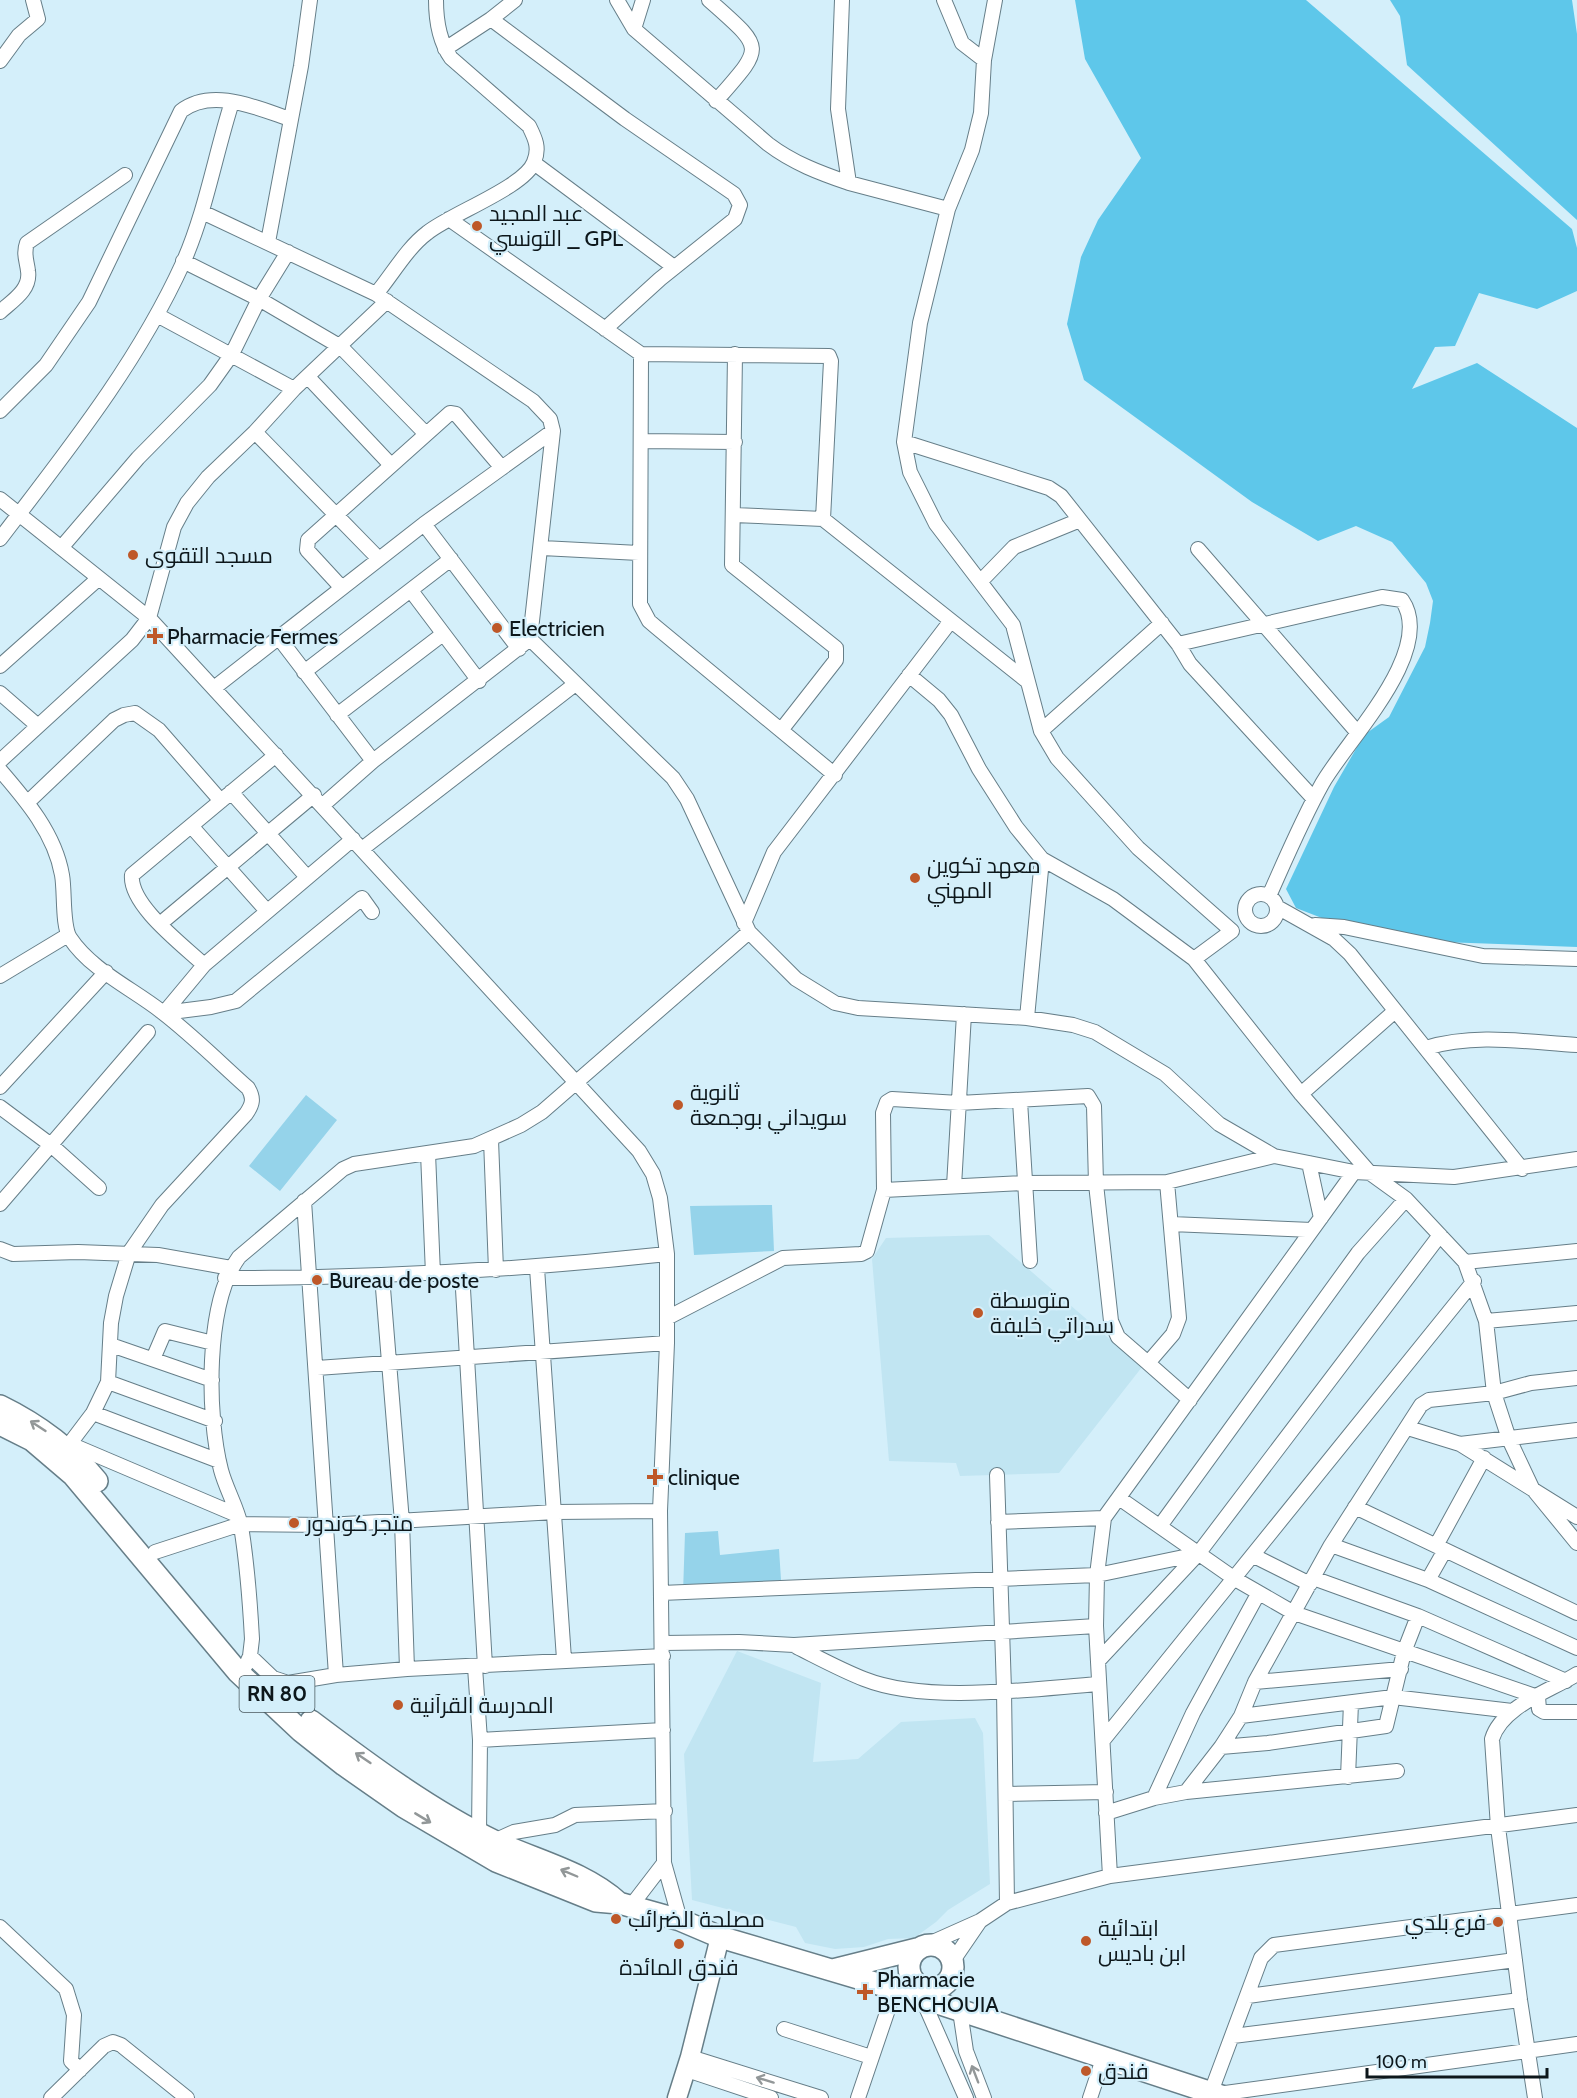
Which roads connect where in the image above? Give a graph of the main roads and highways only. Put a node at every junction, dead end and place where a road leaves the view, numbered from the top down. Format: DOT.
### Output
graph roads {
  1 [pos="0,1406"];
  2 [pos="0,1424"];
  3 [pos="64,1451"];
  4 [pos="380,1780"];
  5 [pos="625,1905"];
  6 [pos="720,1937"];
  7 [pos="920,1947"];
  8 [pos="952,1967"];
  9 [pos="833,1970"];
  10 [pos="925,1990"];
  11 [pos="960,2011"];
  12 [pos="1219,2095"];
  13 [pos="677,2098"];
  3 -- 1 [label="main road, RN 80, one-way"];
  2 -- 3 [label="main road, RN 80"];
  4 -- 3 [label="main road, RN 80, one-way"];
  3 -- 4 [label="main road, RN 80"];
  5 -- 4 [label="main road, RN 80, one-way"];
  4 -- 5 [label="main road, RN 80, one-way"];
  5 -- 6 [label="main road, RN 80"];
  6 -- 9 [label="main road, RN 80"];
  6 -- 13 [label="main road"];
  7 -- 8 [label="main road"];
  7 -- 9 [label="main road"];
  7 -- 10 [label="main road"];
  8 -- 10 [label="main road"];
  8 -- 11 [label="main road"];
  9 -- 10 [label="main road, RN 80"];
  10 -- 11 [label="main road, RN 80"];
  11 -- 12 [label="main road, RN 80"];
}
